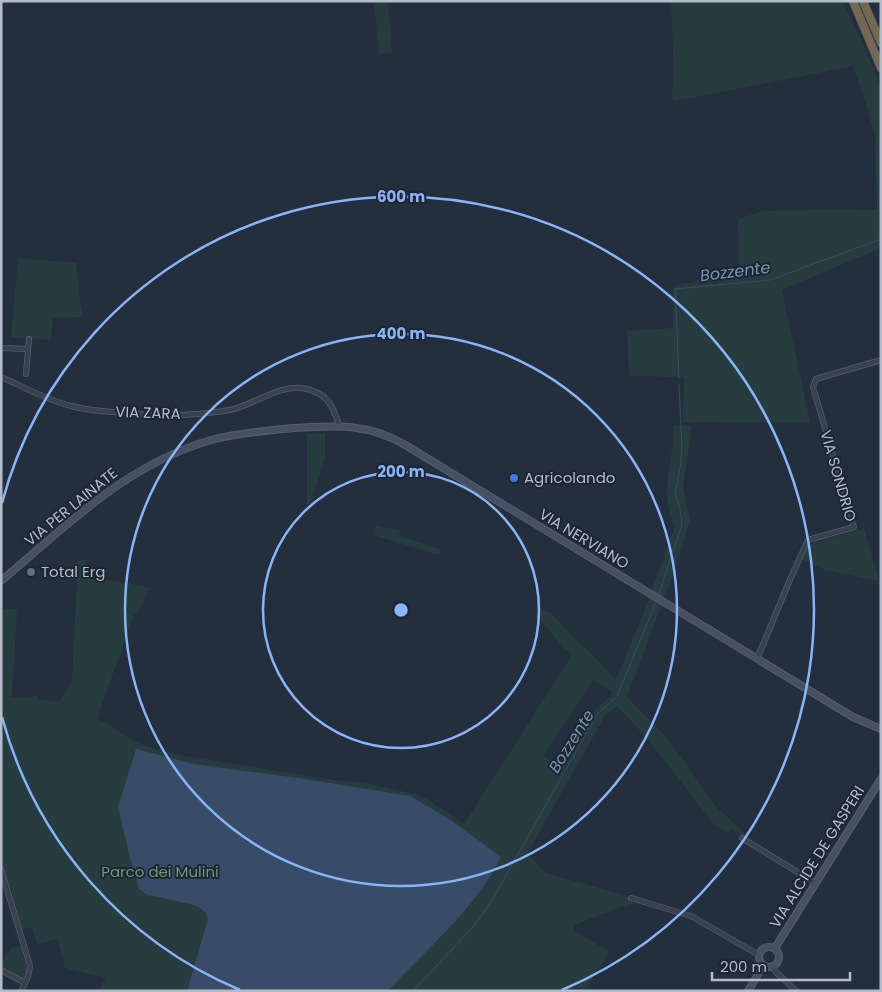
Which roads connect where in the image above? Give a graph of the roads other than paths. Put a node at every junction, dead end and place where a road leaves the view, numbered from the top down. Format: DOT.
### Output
graph roads {
  1 [pos="853,1"];
  2 [pos="865,1"];
  3 [pos="881,33"];
  4 [pos="881,43"];
  5 [pos="879,64"];
  6 [pos="881,72"];
  7 [pos="29,339"];
  8 [pos="1,348"];
  9 [pos="28,349"];
  10 [pos="881,360"];
  11 [pos="26,374"];
  12 [pos="1,377"];
  13 [pos="339,426"];
  14 [pos="307,427"];
  15 [pos="1,579"];
  16 [pos="757,659"];
  17 [pos="880,730"];
  18 [pos="881,778"];
  19 [pos="742,838"];
  20 [pos="1,869"];
  21 [pos="815,883"];
  22 [pos="631,898"];
  23 [pos="774,948"];
  24 [pos="759,955"];
  25 [pos="764,966"];
  26 [pos="773,966"];
  27 [pos="1,970"];
  28 [pos="25,983"];
  29 [pos="21,991"];
  30 [pos="748,991"];
  31 [pos="796,991"];
  1 -- 5 [label="highway"];
  2 -- 3 [label="highway"];
  2 -- 4 [label="highway"];
  5 -- 6 [label="highway"];
  7 -- 9 [label="street"];
  8 -- 9 [label="street"];
  9 -- 11 [label="street"];
  10 -- 16 [label="street, VIA SONDRIO"];
  12 -- 13 [label="street, VIA ZARA"];
  13 -- 14 [label="street, VIA NERVIANO"];
  13 -- 16 [label="street, VIA NERVIANO"];
  14 -- 15 [label="street, VIA PER LAINATE"];
  16 -- 17 [label="street, VIA NERVIANO"];
  18 -- 21 [label="street, VIA ALCIDE DE GASPERI"];
  19 -- 21 [label="street"];
  20 -- 28 [label="street"];
  21 -- 23 [label="street, VIA ALCIDE DE GASPERI"];
  22 -- 24 [label="street"];
  23 -- 24 [label="street, VIA ALCIDE DE GASPERI"];
  23 -- 26 [label="street, VIA ALCIDE DE GASPERI"];
  24 -- 25 [label="street"];
  25 -- 26 [label="street"];
  25 -- 30 [label="street"];
  26 -- 31 [label="street"];
  27 -- 28 [label="street"];
  28 -- 29 [label="street"];
}
